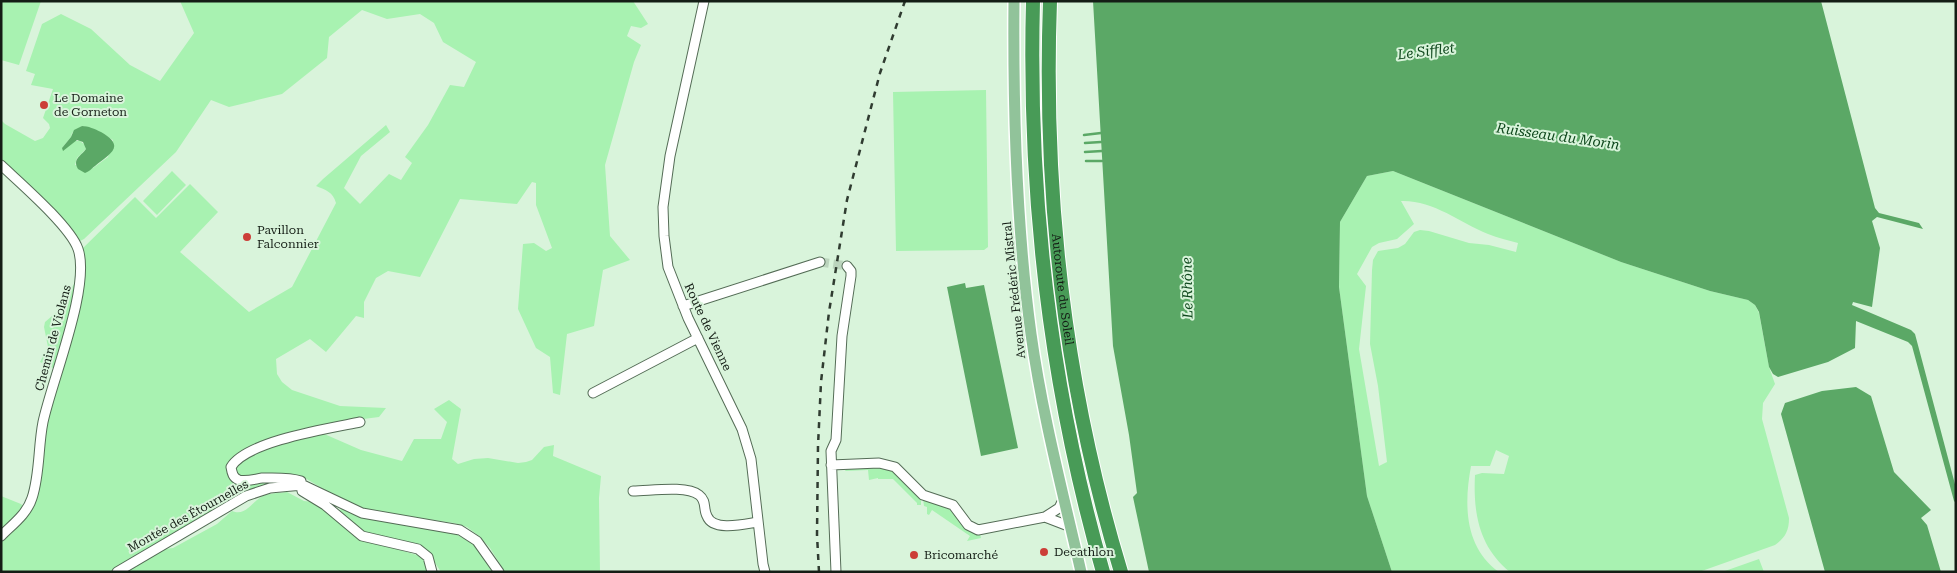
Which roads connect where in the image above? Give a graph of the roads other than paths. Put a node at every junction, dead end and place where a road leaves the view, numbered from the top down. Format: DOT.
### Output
graph roads {
  1 [pos="704,1"];
  2 [pos="1014,1"];
  3 [pos="1034,1"];
  4 [pos="1050,1"];
  5 [pos="1,164"];
  6 [pos="820,262"];
  7 [pos="847,266"];
  8 [pos="683,306"];
  9 [pos="698,338"];
  10 [pos="593,393"];
  11 [pos="360,422"];
  12 [pos="831,465"];
  13 [pos="303,485"];
  14 [pos="633,491"];
  15 [pos="1064,498"];
  16 [pos="1045,517"];
  17 [pos="758,522"];
  18 [pos="1070,527"];
  19 [pos="1,536"];
  20 [pos="117,572"];
  21 [pos="432,572"];
  22 [pos="499,572"];
  23 [pos="765,572"];
  24 [pos="836,572"];
  25 [pos="1081,572"];
  26 [pos="1103,572"];
  27 [pos="1121,572"];
  1 -- 8 [label="street, Route de Vienne"];
  2 -- 15 [label="main road, Avenue Frédéric Mistral"];
  3 -- 26 [label="highway, Autoroute du Soleil"];
  4 -- 27 [label="highway, Autoroute du Soleil"];
  5 -- 19 [label="street, Chemin de Violans"];
  6 -- 8 [label="street"];
  7 -- 12 [label="street"];
  8 -- 9 [label="street, Route de Vienne"];
  9 -- 10 [label="street"];
  9 -- 17 [label="street, Route de Vienne"];
  11 -- 13 [label="street"];
  12 -- 16 [label="street"];
  12 -- 24 [label="street"];
  13 -- 20 [label="street, Montée des Étournelles"];
  13 -- 21 [label="street"];
  13 -- 22 [label="street, Montée des Étournelles"];
  14 -- 17 [label="street"];
  15 -- 16 [label="street"];
  15 -- 18 [label="main road, Avenue Frédéric Mistral"];
  16 -- 18 [label="street"];
  17 -- 23 [label="street, Route de Vienne"];
  18 -- 25 [label="main road, Avenue Frédéric Mistral"];
}
